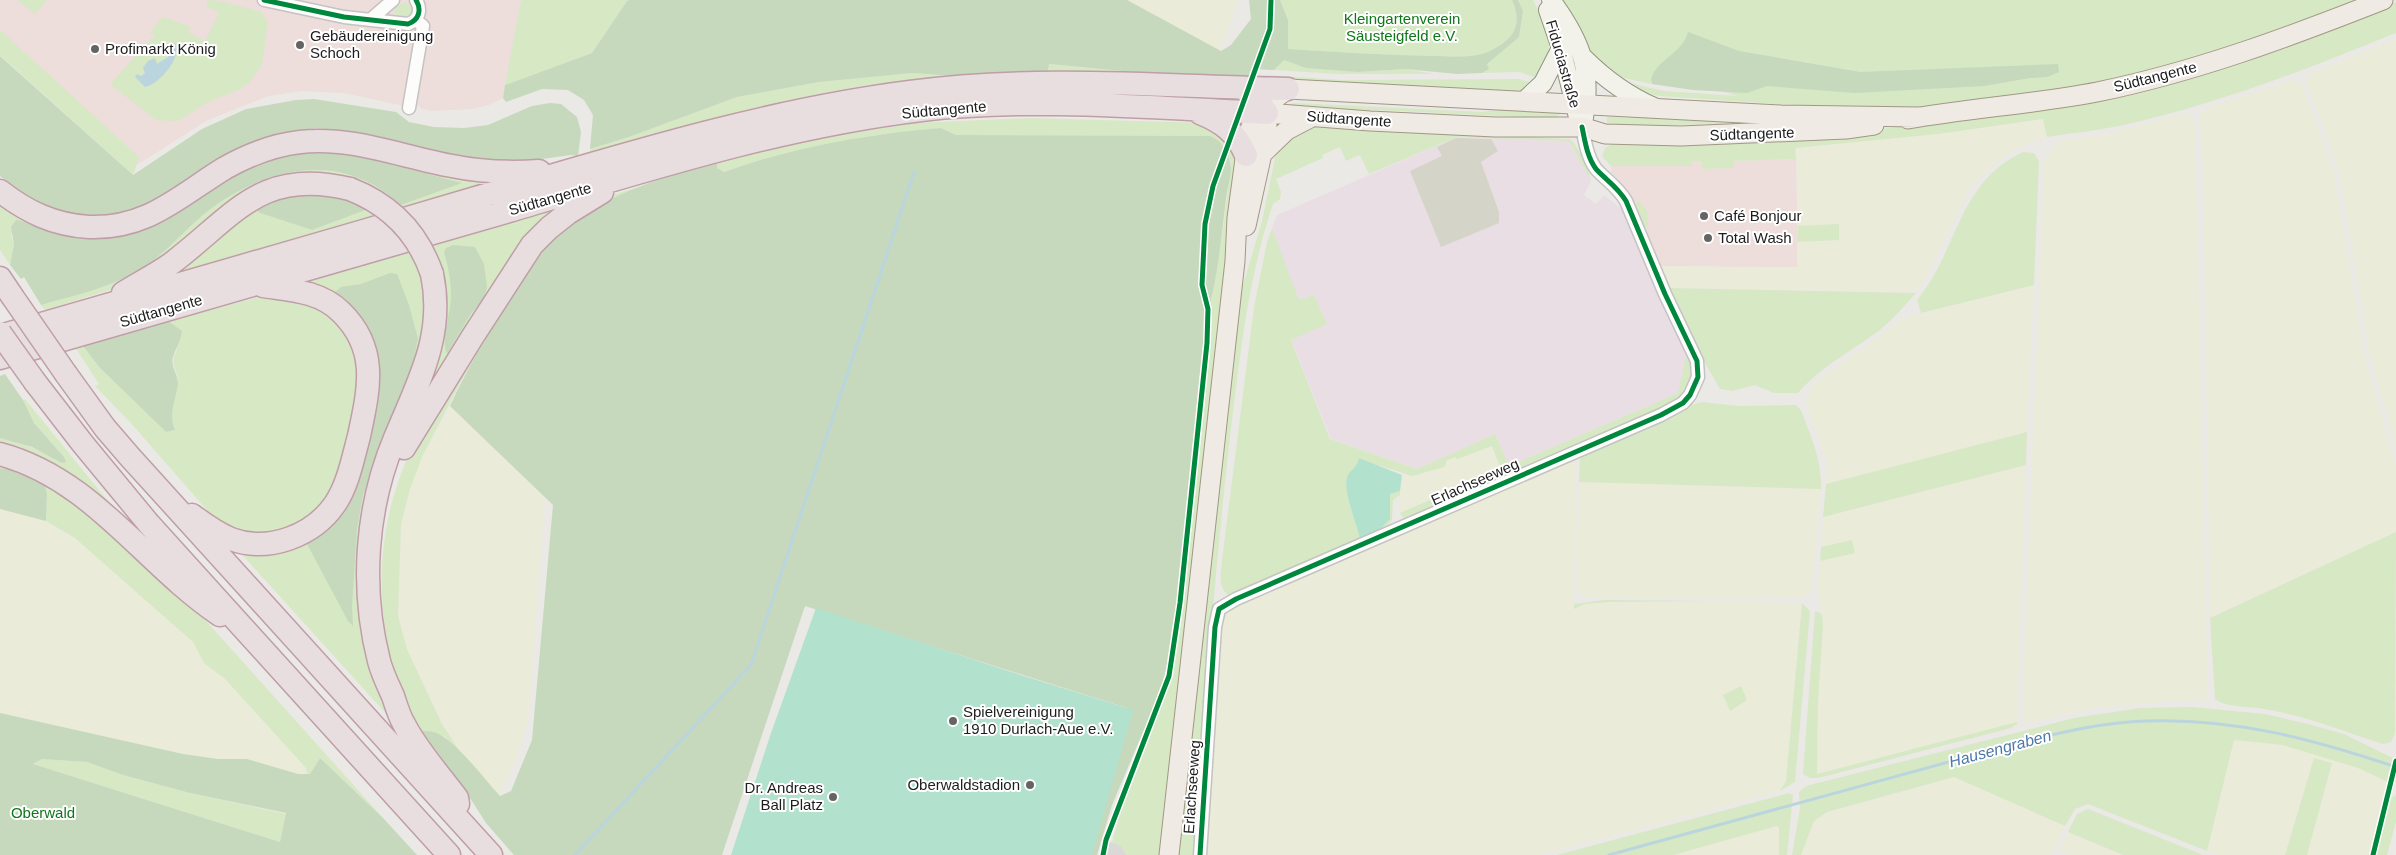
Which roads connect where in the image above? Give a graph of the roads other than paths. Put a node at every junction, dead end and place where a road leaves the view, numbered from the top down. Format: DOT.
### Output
graph roads {
  1 [pos="264,0"];
  2 [pos="393,0"];
  3 [pos="416,0"];
  4 [pos="1544,0"];
  5 [pos="1551,0"];
  6 [pos="2383,0"];
  7 [pos="370,20"];
  8 [pos="416,20"];
  9 [pos="1561,48"];
  10 [pos="1583,58"];
  11 [pos="1242,88"];
  12 [pos="1288,89"];
  13 [pos="1524,101"];
  14 [pos="1580,105"];
  15 [pos="1654,107"];
  16 [pos="409,108"];
  17 [pos="1192,109"];
  18 [pos="1262,111"];
  19 [pos="1311,117"];
  20 [pos="1919,117"];
  21 [pos="1582,127"];
  22 [pos="1254,154"];
  23 [pos="575,170"];
  24 [pos="628,176"];
  25 [pos="0,191"];
  26 [pos="252,285"];
  27 [pos="6,287"];
  28 [pos="98,308"];
  29 [pos="0,334"];
  30 [pos="0,358"];
  31 [pos="0,454"];
  32 [pos="156,487"];
  33 [pos="375,507"];
  34 [pos="254,638"];
  35 [pos="460,820"];
  36 [pos="449,855"];
  37 [pos="491,855"];
  38 [pos="1169,855"];
  39 [pos="1200,855"];
  1 -- 7 [label="street"];
  2 -- 7 [label="street"];
  3 -- 8 [label="street"];
  4 -- 9 [label="main road, Fiduciastraße"];
  5 -- 10 [label="main road, Fiduciastraße"];
  6 -- 20 [label="main road, Südtangente"];
  7 -- 8 [label="street"];
  8 -- 16 [label="street"];
  9 -- 13 [label="main road"];
  9 -- 14 [label="main road, Fiduciastraße"];
  10 -- 14 [label="main road, Fiduciastraße"];
  10 -- 15 [label="main road"];
  11 -- 12 [label="highway, Südtangente"];
  11 -- 18 [label="highway"];
  11 -- 23 [label="highway, Südtangente"];
  12 -- 13 [label="main road, Südtangente"];
  12 -- 18 [label="main road"];
  13 -- 14 [label="main road, Südtangente"];
  14 -- 15 [label="main road, Südtangente"];
  14 -- 21 [label="main road, Fiduciastraße"];
  15 -- 20 [label="main road, Südtangente"];
  17 -- 18 [label="highway, Südtangente"];
  17 -- 22 [label="highway"];
  17 -- 24 [label="highway, Südtangente"];
  18 -- 19 [label="main road, Südtangente"];
  18 -- 22 [label="main road"];
  19 -- 21 [label="main road, Südtangente"];
  19 -- 22 [label="main road"];
  20 -- 21 [label="main road, Südtangente"];
  21 -- 39 [label="street, Erlachseeweg"];
  22 -- 38 [label="main road"];
  23 -- 25 [label="highway"];
  23 -- 28 [label="highway, Südtangente"];
  24 -- 26 [label="highway, Südtangente"];
  24 -- 33 [label="highway"];
  26 -- 30 [label="highway, Südtangente"];
  26 -- 32 [label="highway"];
  27 -- 32 [label="highway, bridge"];
  28 -- 29 [label="highway, Südtangente"];
  28 -- 33 [label="highway, bridge"];
  29 -- 34 [label="highway, bridge"];
  31 -- 34 [label="highway"];
  32 -- 35 [label="highway"];
  33 -- 35 [label="highway"];
  34 -- 36 [label="highway"];
  35 -- 37 [label="highway"];
}
